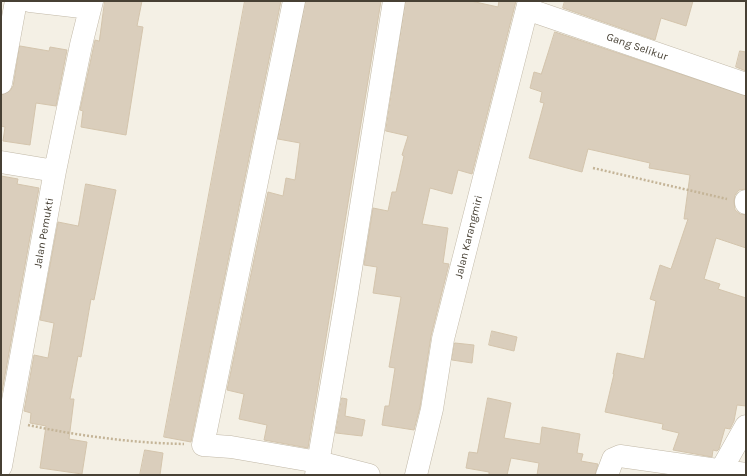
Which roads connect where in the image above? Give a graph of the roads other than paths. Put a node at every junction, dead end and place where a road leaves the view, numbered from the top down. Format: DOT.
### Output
graph roads {
  1 [pos="16,1"];
  2 [pos="30,1"];
  3 [pos="294,1"];
  4 [pos="394,1"];
  5 [pos="91,4"];
  6 [pos="528,5"];
  7 [pos="1,83"];
  8 [pos="746,84"];
  9 [pos="1,162"];
  10 [pos="55,171"];
  11 [pos="5,420"];
  12 [pos="746,426"];
  13 [pos="1,466"];
  14 [pos="317,469"];
  15 [pos="720,472"];
  16 [pos="746,474"];
  17 [pos="369,475"];
  18 [pos="416,475"];
  19 [pos="607,475"];
  1 -- 7 [label="street"];
  2 -- 5 [label="street"];
  3 -- 14 [label="street"];
  4 -- 14 [label="street"];
  5 -- 10 [label="street, Jalan Pemukti"];
  6 -- 8 [label="street, Gang Selikur"];
  6 -- 18 [label="street, Jalan Karangmiri"];
  9 -- 10 [label="street"];
  10 -- 11 [label="street, Jalan Pemukti"];
  11 -- 13 [label="street, Jalan Pemukti"];
  12 -- 15 [label="street"];
  14 -- 17 [label="street"];
  15 -- 16 [label="street"];
  15 -- 19 [label="street"];
}
